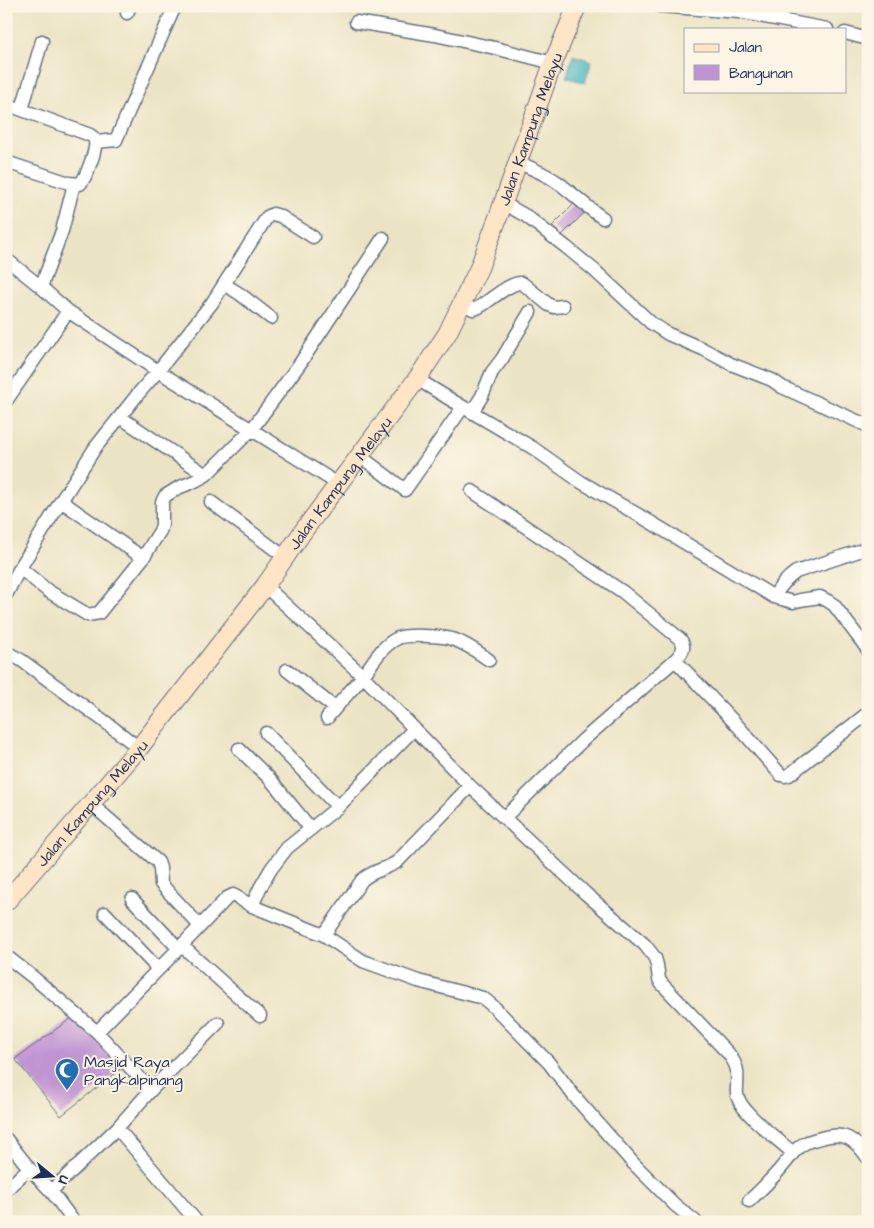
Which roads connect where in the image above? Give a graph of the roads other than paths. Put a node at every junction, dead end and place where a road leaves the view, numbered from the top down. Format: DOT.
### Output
graph roads {
  1 [pos="175,6"];
  2 [pos="577,6"];
  3 [pos="659,6"];
  4 [pos="356,22"];
  5 [pos="821,28"];
  6 [pos="846,33"];
  7 [pos="868,40"];
  8 [pos="42,41"];
  9 [pos="553,63"];
  10 [pos="6,104"];
  11 [pos="22,109"];
  12 [pos="96,142"];
  13 [pos="6,162"];
  14 [pos="518,162"];
  15 [pos="74,184"];
  16 [pos="503,203"];
  17 [pos="602,218"];
  18 [pos="313,237"];
  19 [pos="383,238"];
  20 [pos="6,260"];
  21 [pos="224,284"];
  22 [pos="41,287"];
  23 [pos="462,304"];
  24 [pos="563,306"];
  25 [pos="68,310"];
  26 [pos="530,312"];
  27 [pos="271,318"];
  28 [pos="158,371"];
  29 [pos="417,378"];
  30 [pos="6,401"];
  31 [pos="468,410"];
  32 [pos="120,417"];
  33 [pos="868,426"];
  34 [pos="252,429"];
  35 [pos="360,456"];
  36 [pos="206,474"];
  37 [pos="338,484"];
  38 [pos="472,491"];
  39 [pos="61,501"];
  40 [pos="211,502"];
  41 [pos="868,548"];
  42 [pos="285,557"];
  43 [pos="143,558"];
  44 [pos="20,568"];
  45 [pos="265,586"];
  46 [pos="6,595"];
  47 [pos="774,597"];
  48 [pos="868,650"];
  49 [pos="6,652"];
  50 [pos="489,660"];
  51 [pos="674,660"];
  52 [pos="287,670"];
  53 [pos="363,676"];
  54 [pos="335,708"];
  55 [pos="868,713"];
  56 [pos="327,718"];
  57 [pos="414,729"];
  58 [pos="266,733"];
  59 [pos="138,748"];
  60 [pos="240,749"];
  61 [pos="470,786"];
  62 [pos="90,803"];
  63 [pos="338,807"];
  64 [pos="504,818"];
  65 [pos="311,829"];
  66 [pos="132,899"];
  67 [pos="6,902"];
  68 [pos="252,906"];
  69 [pos="105,913"];
  70 [pos="200,926"];
  71 [pos="324,935"];
  72 [pos="180,947"];
  73 [pos="6,956"];
  74 [pos="158,969"];
  75 [pos="260,1016"];
  76 [pos="218,1023"];
  77 [pos="97,1032"];
  78 [pos="151,1090"];
  79 [pos="117,1128"];
  80 [pos="6,1139"];
  81 [pos="793,1153"];
  82 [pos="868,1158"];
  83 [pos="29,1168"];
  84 [pos="6,1190"];
  85 [pos="51,1191"];
  86 [pos="749,1201"];
  87 [pos="74,1222"];
  88 [pos="197,1222"];
  89 [pos="696,1222"];
  1 -- 12 [label="street"];
  2 -- 9 [label="main road, Jalan Kampung Melayu"];
  3 -- 5 [label="street"];
  4 -- 9 [label="street"];
  6 -- 7 [label="street"];
  8 -- 11 [label="street"];
  9 -- 14 [label="main road, Jalan Kampung Melayu"];
  10 -- 11 [label="street"];
  11 -- 12 [label="street"];
  12 -- 15 [label="street"];
  13 -- 15 [label="street"];
  14 -- 16 [label="main road, Jalan Kampung Melayu"];
  14 -- 17 [label="street"];
  15 -- 22 [label="street"];
  16 -- 23 [label="main road, Jalan Kampung Melayu"];
  16 -- 33 [label="street"];
  18 -- 21 [label="street"];
  19 -- 34 [label="street"];
  20 -- 22 [label="street"];
  21 -- 27 [label="street"];
  21 -- 28 [label="street"];
  22 -- 25 [label="street"];
  23 -- 24 [label="street"];
  23 -- 29 [label="main road, Jalan Kampung Melayu"];
  25 -- 28 [label="street"];
  25 -- 30 [label="street"];
  26 -- 31 [label="street"];
  28 -- 32 [label="street"];
  28 -- 34 [label="street"];
  29 -- 31 [label="street"];
  29 -- 35 [label="main road, Jalan Kampung Melayu"];
  31 -- 35 [label="street"];
  31 -- 47 [label="street"];
  32 -- 36 [label="street"];
  32 -- 39 [label="street"];
  34 -- 36 [label="street"];
  34 -- 37 [label="street"];
  35 -- 37 [label="main road, Jalan Kampung Melayu"];
  36 -- 43 [label="street"];
  37 -- 42 [label="main road, Jalan Kampung Melayu"];
  38 -- 51 [label="street"];
  39 -- 43 [label="street"];
  39 -- 44 [label="street"];
  40 -- 42 [label="street"];
  41 -- 47 [label="street"];
  42 -- 45 [label="main road, Jalan Kampung Melayu"];
  43 -- 44 [label="street"];
  44 -- 46 [label="street"];
  45 -- 53 [label="street"];
  45 -- 59 [label="main road, Jalan Kampung Melayu"];
  47 -- 48 [label="street"];
  49 -- 59 [label="street"];
  50 -- 53 [label="street"];
  51 -- 55 [label="street"];
  51 -- 64 [label="street"];
  52 -- 54 [label="street"];
  53 -- 54 [label="street"];
  53 -- 57 [label="street"];
  54 -- 56 [label="street"];
  57 -- 61 [label="street"];
  57 -- 63 [label="street"];
  58 -- 63 [label="street"];
  59 -- 62 [label="main road, Jalan Kampung Melayu"];
  60 -- 65 [label="street"];
  61 -- 64 [label="street"];
  61 -- 71 [label="street"];
  62 -- 67 [label="main road, Jalan Kampung Melayu"];
  62 -- 70 [label="street"];
  63 -- 65 [label="street"];
  64 -- 81 [label="street"];
  65 -- 68 [label="street"];
  66 -- 72 [label="street"];
  68 -- 70 [label="street"];
  68 -- 71 [label="street"];
  69 -- 74 [label="street"];
  70 -- 72 [label="street"];
  71 -- 89 [label="street"];
  72 -- 74 [label="street"];
  72 -- 75 [label="street"];
  73 -- 77 [label="street"];
  74 -- 77 [label="street"];
  76 -- 78 [label="street"];
  77 -- 78 [label="street"];
  78 -- 79 [label="street"];
  79 -- 85 [label="street"];
  79 -- 88 [label="street"];
  80 -- 83 [label="street"];
  81 -- 82 [label="street"];
  81 -- 86 [label="street"];
  83 -- 84 [label="street"];
  83 -- 85 [label="street"];
  85 -- 87 [label="street"];
}
